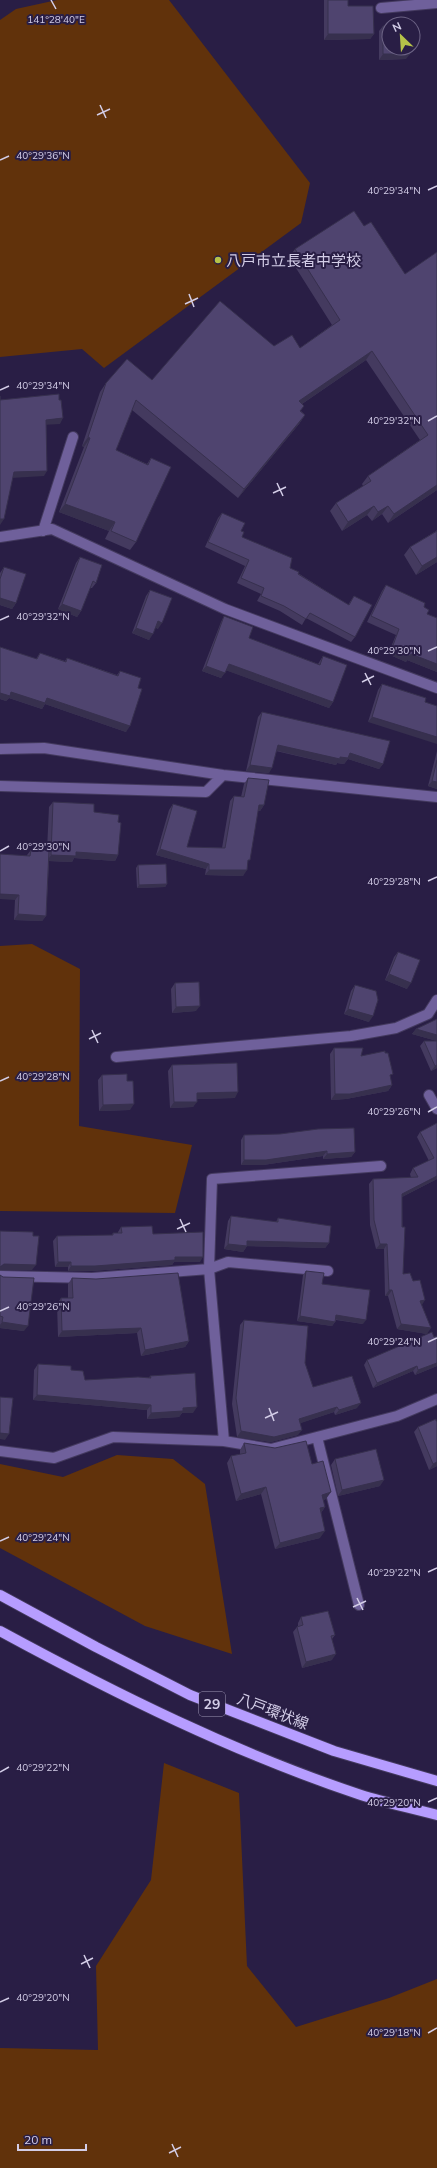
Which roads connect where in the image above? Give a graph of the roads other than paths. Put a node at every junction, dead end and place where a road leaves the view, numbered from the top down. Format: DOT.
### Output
graph roads {
  1 [pos="437,3"];
  2 [pos="381,8"];
  3 [pos="73,438"];
  4 [pos="43,531"];
  5 [pos="0,537"];
  6 [pos="437,688"];
  7 [pos="0,749"];
  8 [pos="223,775"];
  9 [pos="0,786"];
  10 [pos="437,797"];
  11 [pos="437,1000"];
  12 [pos="116,1057"];
  13 [pos="429,1095"];
  14 [pos="437,1109"];
  15 [pos="381,1166"];
  16 [pos="209,1269"];
  17 [pos="328,1271"];
  18 [pos="0,1276"];
  19 [pos="437,1399"];
  20 [pos="317,1437"];
  21 [pos="224,1441"];
  22 [pos="0,1451"];
  23 [pos="0,1595"];
  24 [pos="358,1605"];
  25 [pos="0,1631"];
  26 [pos="437,1781"];
  27 [pos="437,1815"];
  1 -- 2 [label="street"];
  3 -- 4 [label="street"];
  4 -- 5 [label="street"];
  4 -- 6 [label="street"];
  7 -- 8 [label="street"];
  8 -- 9 [label="street"];
  8 -- 10 [label="street"];
  11 -- 12 [label="street"];
  13 -- 14 [label="street"];
  15 -- 16 [label="street"];
  16 -- 17 [label="street"];
  16 -- 18 [label="street"];
  16 -- 21 [label="street"];
  19 -- 20 [label="street"];
  20 -- 21 [label="street"];
  20 -- 24 [label="street"];
  21 -- 22 [label="street"];
  23 -- 26 [label="main road, 八戸環状線 / 29"];
  25 -- 27 [label="main road, 29"];
}
